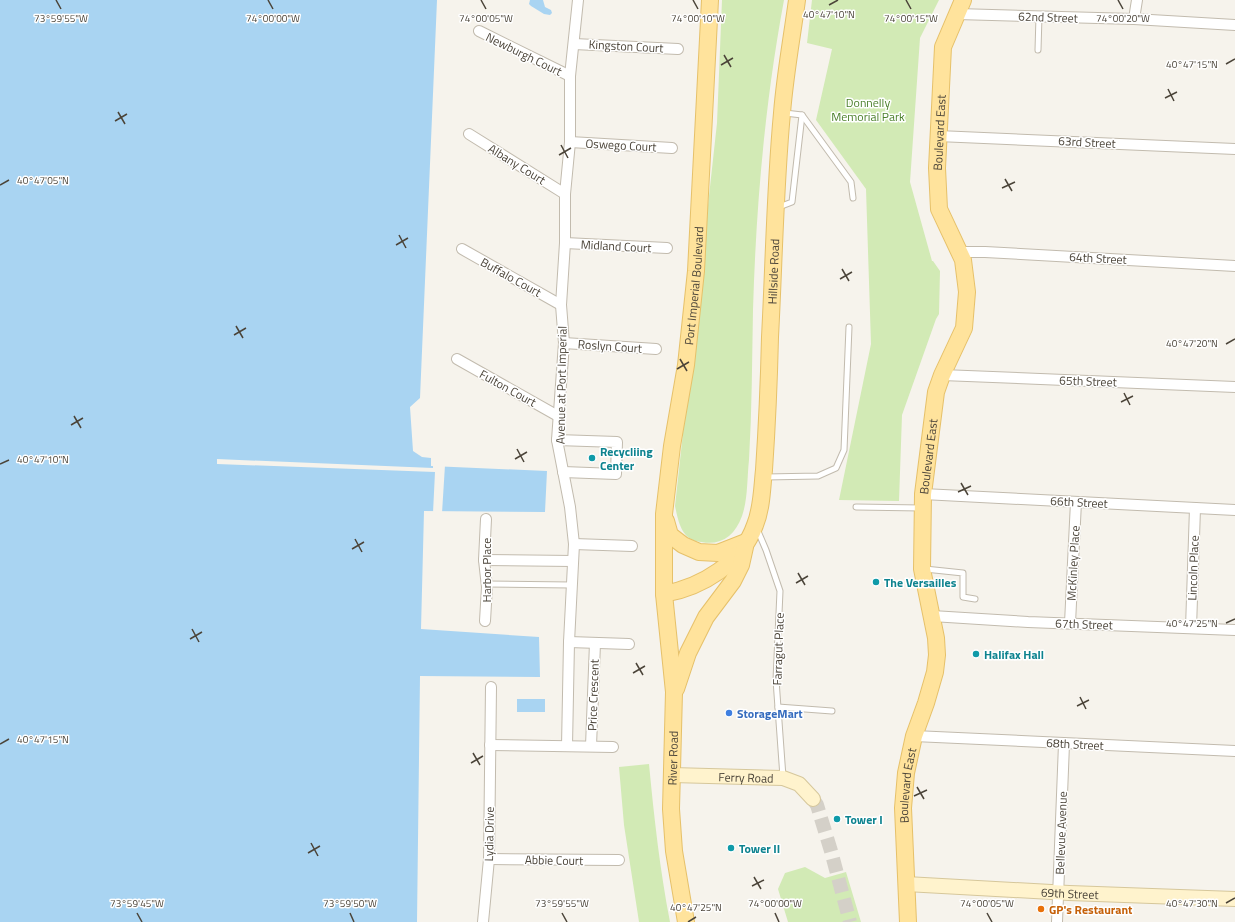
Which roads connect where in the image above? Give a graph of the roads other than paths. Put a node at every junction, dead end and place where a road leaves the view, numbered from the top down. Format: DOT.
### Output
graph roads {
  1 [pos="578,0"];
  2 [pos="710,0"];
  3 [pos="797,0"];
  4 [pos="1137,0"];
  5 [pos="960,7"];
  6 [pos="1039,16"];
  7 [pos="1134,19"];
  8 [pos="1235,25"];
  9 [pos="479,31"];
  10 [pos="574,44"];
  11 [pos="678,48"];
  12 [pos="1038,50"];
  13 [pos="570,76"];
  14 [pos="782,113"];
  15 [pos="802,115"];
  16 [pos="469,134"];
  17 [pos="938,136"];
  18 [pos="570,142"];
  19 [pos="672,148"];
  20 [pos="1235,149"];
  21 [pos="565,194"];
  22 [pos="853,198"];
  23 [pos="776,208"];
  24 [pos="565,243"];
  25 [pos="667,248"];
  26 [pos="462,249"];
  27 [pos="960,252"];
  28 [pos="1235,266"];
  29 [pos="561,305"];
  30 [pos="849,327"];
  31 [pos="564,343"];
  32 [pos="656,349"];
  33 [pos="457,360"];
  34 [pos="942,375"];
  35 [pos="1235,387"];
  36 [pos="558,416"];
  37 [pos="557,440"];
  38 [pos="563,472"];
  39 [pos="763,477"];
  40 [pos="923,501"];
  41 [pos="1076,502"];
  42 [pos="856,507"];
  43 [pos="1194,508"];
  44 [pos="1235,510"];
  45 [pos="664,514"];
  46 [pos="486,519"];
  47 [pos="756,524"];
  48 [pos="747,541"];
  49 [pos="574,544"];
  50 [pos="632,546"];
  51 [pos="484,560"];
  52 [pos="573,561"];
  53 [pos="922,569"];
  54 [pos="486,584"];
  55 [pos="571,584"];
  56 [pos="664,594"];
  57 [pos="975,599"];
  58 [pos="932,616"];
  59 [pos="485,621"];
  60 [pos="1070,623"];
  61 [pos="1191,628"];
  62 [pos="1235,630"];
  63 [pos="569,642"];
  64 [pos="594,642"];
  65 [pos="629,644"];
  66 [pos="491,687"];
  67 [pos="674,692"];
  68 [pos="778,707"];
  69 [pos="832,711"];
  70 [pos="914,736"];
  71 [pos="1064,744"];
  72 [pos="490,745"];
  73 [pos="567,746"];
  74 [pos="591,746"];
  75 [pos="613,747"];
  76 [pos="1235,751"];
  77 [pos="672,775"];
  78 [pos="783,778"];
  79 [pos="812,799"];
  80 [pos="489,859"];
  81 [pos="619,860"];
  82 [pos="906,884"];
  83 [pos="1059,892"];
  84 [pos="1235,899"];
  85 [pos="483,922"];
  86 [pos="686,922"];
  87 [pos="908,922"];
  88 [pos="1057,922"];
  1 -- 10 [label="street, Avenue at Port Imperial"];
  2 -- 45 [label="main road, Port Imperial Boulevard"];
  3 -- 14 [label="main road, Hillside Road"];
  4 -- 7 [label="street"];
  5 -- 6 [label="street, 62nd Street"];
  5 -- 17 [label="main road, Boulevard East"];
  6 -- 7 [label="street, 62nd Street"];
  6 -- 12 [label="lane"];
  7 -- 8 [label="street, 62nd Street"];
  9 -- 13 [label="street, Newburgh Court"];
  10 -- 11 [label="street, Kingston Court"];
  10 -- 13 [label="street, Avenue at Port Imperial"];
  13 -- 18 [label="street, Avenue at Port Imperial"];
  14 -- 15 [label="lane"];
  14 -- 23 [label="main road, Hillside Road"];
  15 -- 22 [label="lane"];
  15 -- 23 [label="lane"];
  16 -- 21 [label="street, Albany Court"];
  17 -- 20 [label="street, 63rd Street"];
  17 -- 27 [label="main road, Boulevard East"];
  18 -- 19 [label="street, Oswego Court"];
  18 -- 21 [label="street, Avenue at Port Imperial"];
  21 -- 24 [label="street, Avenue at Port Imperial"];
  23 -- 39 [label="main road, Hillside Road"];
  24 -- 25 [label="street, Midland Court"];
  24 -- 29 [label="street, Avenue at Port Imperial"];
  26 -- 29 [label="street, Buffalo Court"];
  27 -- 28 [label="street, 64th Street"];
  27 -- 34 [label="main road, Boulevard East"];
  29 -- 31 [label="street, Avenue at Port Imperial"];
  30 -- 39 [label="lane"];
  31 -- 32 [label="street, Roslyn Court"];
  31 -- 36 [label="street, Avenue at Port Imperial"];
  33 -- 36 [label="street, Fulton Court"];
  34 -- 35 [label="street, 65th Street"];
  34 -- 40 [label="main road, Boulevard East"];
  36 -- 37 [label="street, Avenue at Port Imperial"];
  37 -- 38 [label="street, Avenue at Port Imperial"];
  37 -- 38 [label="street"];
  38 -- 49 [label="street, Avenue at Port Imperial"];
  39 -- 47 [label="main road, Hillside Road"];
  40 -- 41 [label="street, 66th Street"];
  40 -- 42 [label="lane"];
  40 -- 53 [label="main road, Boulevard East"];
  41 -- 43 [label="street, 66th Street"];
  41 -- 60 [label="street, McKinley Place"];
  43 -- 44 [label="street, 66th Street"];
  43 -- 61 [label="street, Lincoln Place"];
  45 -- 48 [label="main road"];
  45 -- 56 [label="main road, Port Imperial Boulevard"];
  46 -- 51 [label="street, Harbor Place"];
  47 -- 48 [label="main road, Hillside Road"];
  47 -- 68 [label="lane, Farragut Place"];
  48 -- 56 [label="main road"];
  48 -- 67 [label="main road"];
  49 -- 50 [label="street"];
  49 -- 52 [label="street, Avenue at Port Imperial"];
  51 -- 52 [label="street"];
  51 -- 54 [label="street, Harbor Place"];
  52 -- 55 [label="street, Avenue at Port Imperial"];
  53 -- 57 [label="lane"];
  53 -- 58 [label="main road, Boulevard East"];
  54 -- 55 [label="lane"];
  54 -- 59 [label="street, Harbor Place"];
  55 -- 63 [label="street, Avenue at Port Imperial"];
  56 -- 67 [label="main road, River Road"];
  58 -- 60 [label="street, 67th Street"];
  58 -- 70 [label="main road, Boulevard East"];
  60 -- 61 [label="street, 67th Street"];
  61 -- 62 [label="street, 67th Street"];
  63 -- 64 [label="street, Price Crescent"];
  63 -- 73 [label="street, Avenue at Port Imperial"];
  64 -- 65 [label="street, Price Crescent"];
  64 -- 74 [label="street, Price Crescent"];
  66 -- 72 [label="street, Lydia Drive"];
  67 -- 77 [label="main road, River Road"];
  68 -- 69 [label="lane"];
  68 -- 78 [label="lane, Farragut Place"];
  70 -- 71 [label="street, 68th Street"];
  70 -- 82 [label="main road, Boulevard East"];
  71 -- 76 [label="street, 68th Street"];
  71 -- 83 [label="street, Bellevue Avenue"];
  72 -- 73 [label="street"];
  72 -- 80 [label="street, Lydia Drive"];
  73 -- 74 [label="street"];
  74 -- 75 [label="street"];
  77 -- 78 [label="street, Ferry Road"];
  77 -- 86 [label="main road, River Road"];
  78 -- 79 [label="street, Ferry Road"];
  80 -- 81 [label="street, Abbie Court"];
  80 -- 85 [label="street, Lydia Drive"];
  82 -- 83 [label="street, 69th Street"];
  82 -- 87 [label="main road, Boulevard East"];
  83 -- 84 [label="street, 69th Street"];
  83 -- 88 [label="street, Bellevue Avenue"];
}
